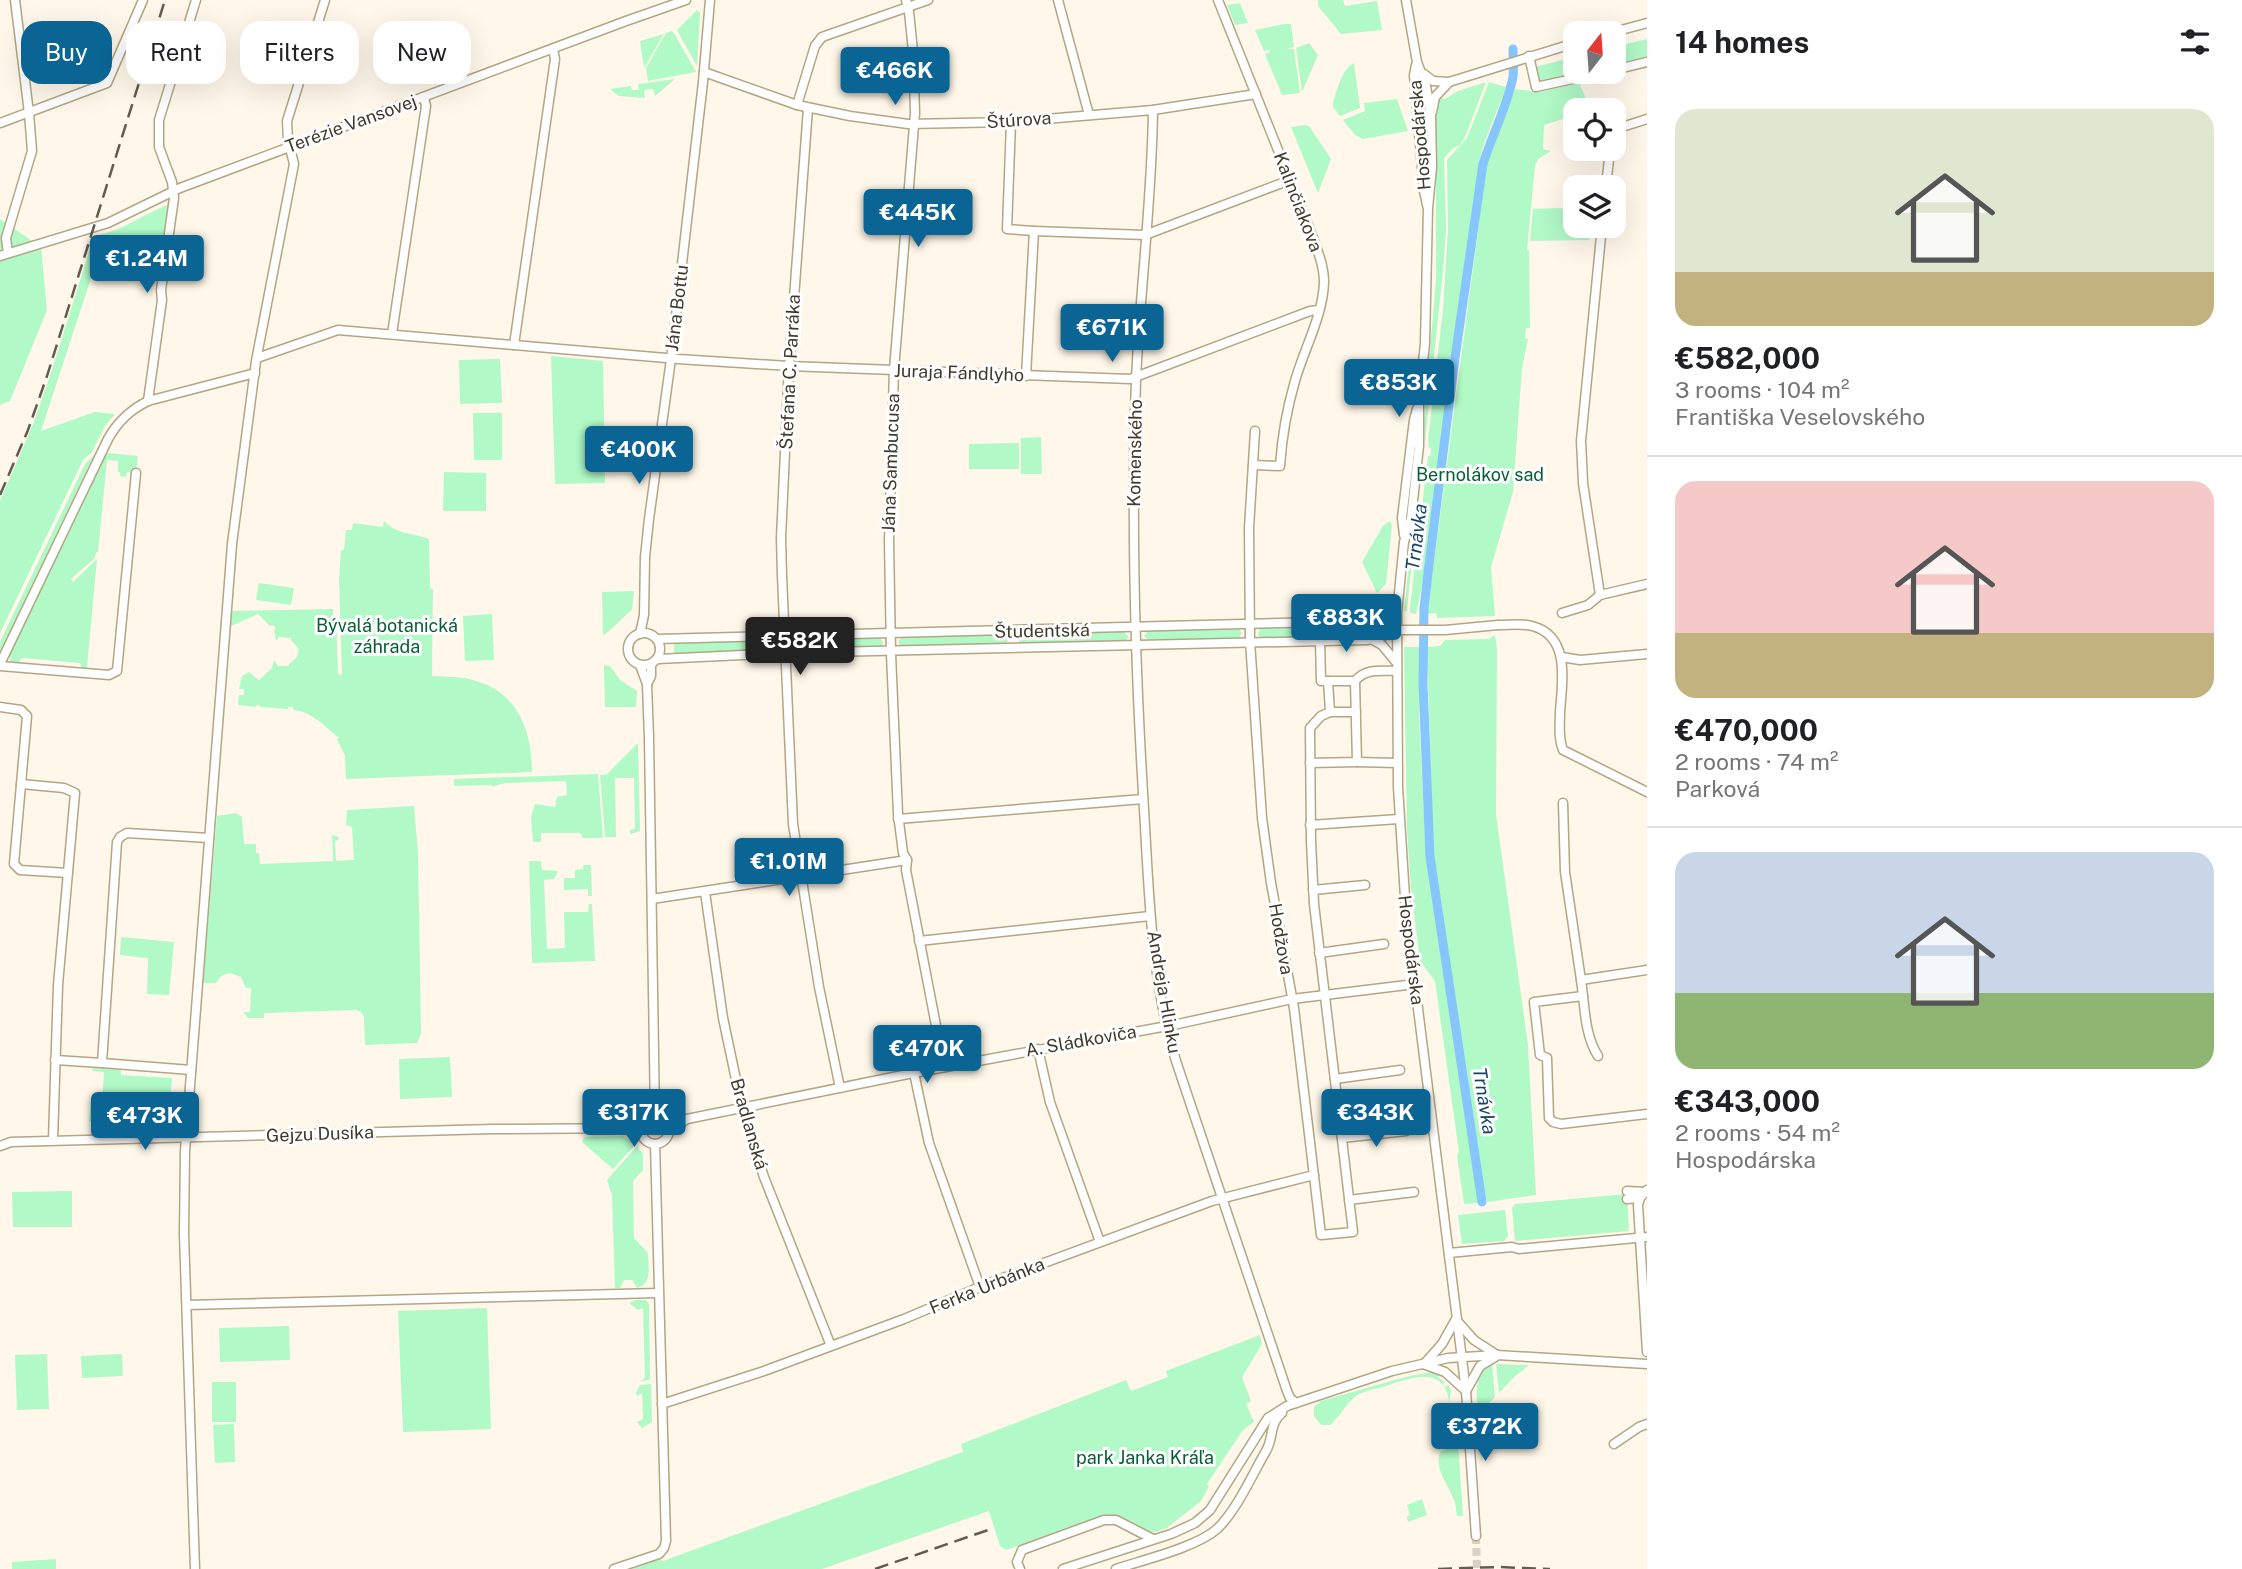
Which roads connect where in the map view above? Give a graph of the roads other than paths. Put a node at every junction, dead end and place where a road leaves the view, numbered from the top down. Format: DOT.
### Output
graph roads {
  1 [pos="15,0"];
  2 [pos="143,0"];
  3 [pos="196,0"];
  4 [pos="325,0"];
  5 [pos="686,0"];
  6 [pos="710,0"];
  7 [pos="928,0"];
  8 [pos="1058,0"];
  9 [pos="1218,0"];
  10 [pos="1406,0"];
  11 [pos="907,4"];
  12 [pos="1647,23"];
  13 [pos="1626,29"];
  14 [pos="1563,46"];
  15 [pos="553,49"];
  16 [pos="1529,56"];
  17 [pos="1417,62"];
  18 [pos="1647,62"];
  19 [pos="1626,67"];
  20 [pos="704,72"];
  21 [pos="1563,81"];
  22 [pos="1449,82"];
  23 [pos="1256,94"];
  24 [pos="424,97"];
  25 [pos="797,106"];
  26 [pos="808,108"];
  27 [pos="1153,110"];
  28 [pos="29,113"];
  29 [pos="1089,115"];
  30 [pos="1431,116"];
  31 [pos="1647,119"];
  32 [pos="1011,122"];
  33 [pos="0,123"];
  34 [pos="914,124"];
  35 [pos="1626,126"];
  36 [pos="290,147"];
  37 [pos="1290,180"];
  38 [pos="174,191"];
  39 [pos="1428,208"];
  40 [pos="1034,230"];
  41 [pos="1145,234"];
  42 [pos="1601,238"];
  43 [pos="4,255"];
  44 [pos="1319,310"];
  45 [pos="392,334"];
  46 [pos="514,345"];
  47 [pos="257,358"];
  48 [pos="671,359"];
  49 [pos="789,366"];
  50 [pos="894,370"];
  51 [pos="255,373"];
  52 [pos="1026,376"];
  53 [pos="1136,377"];
  54 [pos="148,401"];
  55 [pos="1255,431"];
  56 [pos="1252,465"];
  57 [pos="136,473"];
  58 [pos="1647,584"];
  59 [pos="1600,595"];
  60 [pos="1562,613"];
  61 [pos="644,615"];
  62 [pos="1250,625"];
  63 [pos="1136,628"];
  64 [pos="1397,630"];
  65 [pos="640,634"];
  66 [pos="890,635"];
  67 [pos="654,637"];
  68 [pos="784,637"];
  69 [pos="1371,639"];
  70 [pos="1320,640"];
  71 [pos="1250,641"];
  72 [pos="1137,644"];
  73 [pos="891,651"];
  74 [pos="785,653"];
  75 [pos="1647,654"];
  76 [pos="1562,657"];
  77 [pos="654,662"];
  78 [pos="0,665"];
  79 [pos="640,665"];
  80 [pos="1396,666"];
  81 [pos="1328,681"];
  82 [pos="1355,681"];
  83 [pos="647,684"];
  84 [pos="0,707"];
  85 [pos="1330,712"];
  86 [pos="1356,712"];
  87 [pos="1357,762"];
  88 [pos="1310,763"];
  89 [pos="1397,763"];
  90 [pos="21,783"];
  91 [pos="1647,792"];
  92 [pos="1143,799"];
  93 [pos="1563,803"];
  94 [pos="898,819"];
  95 [pos="1399,819"];
  96 [pos="1310,825"];
  97 [pos="209,838"];
  98 [pos="907,860"];
  99 [pos="68,873"];
  100 [pos="800,878"];
  101 [pos="1365,885"];
  102 [pos="1313,890"];
  103 [pos="705,892"];
  104 [pos="652,899"];
  105 [pos="1150,916"];
  106 [pos="919,941"];
  107 [pos="1384,944"];
  108 [pos="1319,953"];
  109 [pos="1647,970"];
  110 [pos="1581,980"];
  111 [pos="1415,984"];
  112 [pos="1324,996"];
  113 [pos="1583,996"];
  114 [pos="1292,999"];
  115 [pos="1166,1026"];
  116 [pos="1038,1049"];
  117 [pos="1598,1056"];
  118 [pos="55,1060"];
  119 [pos="102,1063"];
  120 [pos="944,1068"];
  121 [pos="191,1070"];
  122 [pos="1400,1070"];
  123 [pos="914,1073"];
  124 [pos="1335,1079"];
  125 [pos="839,1088"];
  126 [pos="742,1108"];
  127 [pos="1647,1114"];
  128 [pos="655,1116"];
  129 [pos="641,1128"];
  130 [pos="669,1130"];
  131 [pos="1406,1131"];
  132 [pos="186,1136"];
  133 [pos="1342,1139"];
  134 [pos="53,1140"];
  135 [pos="655,1144"];
  136 [pos="0,1146"];
  137 [pos="1314,1175"];
  138 [pos="1414,1192"];
  139 [pos="1644,1193"];
  140 [pos="1627,1195"];
  141 [pos="1222,1198"];
  142 [pos="1349,1200"];
  143 [pos="1643,1213"];
  144 [pos="1642,1235"];
  145 [pos="1100,1242"];
  146 [pos="1449,1253"];
  147 [pos="981,1287"];
  148 [pos="659,1293"];
  149 [pos="187,1305"];
  150 [pos="1456,1318"];
  151 [pos="831,1346"];
  152 [pos="1647,1352"];
  153 [pos="1497,1355"];
  154 [pos="1462,1357"];
  155 [pos="1423,1364"];
  156 [pos="1647,1364"];
  157 [pos="1466,1391"];
  158 [pos="1296,1403"];
  159 [pos="662,1404"];
  160 [pos="1647,1424"];
  161 [pos="1614,1444"];
  162 [pos="1476,1536"];
  163 [pos="1153,1539"];
  164 [pos="195,1569"];
  165 [pos="614,1569"];
  166 [pos="1020,1569"];
  167 [pos="1063,1569"];
  168 [pos="1116,1569"];
  1 -- 28 [label="street"];
  2 -- 28 [label="street"];
  3 -- 38 [label="street"];
  4 -- 36 [label="street"];
  5 -- 15 [label="street, Terézie Vansovej"];
  6 -- 20 [label="street, Jána Bottu"];
  7 -- 11 [label="street"];
  8 -- 29 [label="street"];
  9 -- 23 [label="street, Kalinčiakova"];
  10 -- 17 [label="street, Hospodárska"];
  11 -- 25 [label="street"];
  11 -- 34 [label="street, Jána Sambucusa"];
  12 -- 13 [label="street"];
  14 -- 16 [label="street"];
  15 -- 24 [label="street, Terézie Vansovej"];
  15 -- 46 [label="street"];
  16 -- 21 [label="street"];
  16 -- 22 [label="street"];
  17 -- 22 [label="street"];
  17 -- 30 [label="street, Hospodárska"];
  17 -- 39 [label="street, Hospodárska"];
  18 -- 19 [label="street"];
  20 -- 25 [label="street, Štúrova"];
  20 -- 48 [label="street, Jána Bottu"];
  22 -- 30 [label="street, Hospodárska"];
  23 -- 27 [label="street, Štúrova"];
  23 -- 37 [label="street, Kalinčiakova"];
  24 -- 36 [label="street, Terézie Vansovej"];
  24 -- 45 [label="street"];
  25 -- 26 [label="street, Štúrova"];
  26 -- 34 [label="street, Štúrova"];
  26 -- 49 [label="street, Štefana C. Parráka"];
  27 -- 29 [label="street, Štúrova"];
  27 -- 41 [label="street, Komenského"];
  28 -- 33 [label="street"];
  28 -- 43 [label="street"];
  29 -- 32 [label="street, Štúrova"];
  30 -- 39 [label="street, Hospodárska"];
  31 -- 35 [label="street"];
  32 -- 34 [label="street, Štúrova"];
  32 -- 40 [label="street"];
  34 -- 50 [label="street, Jána Sambucusa"];
  36 -- 38 [label="street, Terézie Vansovej"];
  36 -- 47 [label="street"];
  37 -- 41 [label="street"];
  37 -- 44 [label="street, Kalinčiakova"];
  38 -- 43 [label="street, Terézie Vansovej"];
  38 -- 54 [label="street"];
  39 -- 64 [label="street, Hospodárska"];
  40 -- 41 [label="street"];
  40 -- 52 [label="street"];
  41 -- 53 [label="street, Komenského"];
  42 -- 59 [label="street"];
  44 -- 53 [label="street, Juraja Fándlyho"];
  44 -- 56 [label="street, Kalinčiakova"];
  45 -- 46 [label="street, Juraja Fándlyho"];
  45 -- 47 [label="street, Juraja Fándlyho"];
  46 -- 48 [label="street, Juraja Fándlyho"];
  47 -- 51 [label="street"];
  48 -- 49 [label="street, Juraja Fándlyho"];
  48 -- 61 [label="street, Jána Bottu"];
  49 -- 50 [label="street, Juraja Fándlyho"];
  49 -- 68 [label="street, Štefana C. Parráka"];
  50 -- 52 [label="street, Juraja Fándlyho"];
  50 -- 66 [label="street, Jána Sambucusa"];
  51 -- 54 [label="street"];
  51 -- 97 [label="street"];
  52 -- 53 [label="street, Juraja Fándlyho"];
  53 -- 63 [label="street, Komenského"];
  54 -- 78 [label="street"];
  55 -- 56 [label="street"];
  56 -- 62 [label="street"];
  57 -- 78 [label="street"];
  58 -- 59 [label="street"];
  59 -- 60 [label="street"];
  61 -- 65 [label="street, Jána Bottu"];
  61 -- 67 [label="street, Jána Bottu"];
  62 -- 63 [label="street, Študentská"];
  62 -- 64 [label="street, Študentská"];
  62 -- 71 [label="street, Hodžova"];
  63 -- 66 [label="street, Študentská"];
  63 -- 72 [label="street, Komenského"];
  64 -- 69 [label="street, Študentská"];
  64 -- 76 [label="street"];
  64 -- 80 [label="street, Hospodárska"];
  65 -- 67 [label="street"];
  65 -- 79 [label="street, Jána Bottu"];
  66 -- 68 [label="street, Študentská"];
  66 -- 73 [label="street, Jána Sambucusa"];
  67 -- 68 [label="street, Študentská"];
  67 -- 77 [label="street, Jána Bottu"];
  68 -- 74 [label="street, Štefana C. Parráka"];
  69 -- 70 [label="street, Študentská"];
  69 -- 80 [label="street"];
  70 -- 71 [label="street, Študentská"];
  70 -- 81 [label="street"];
  71 -- 72 [label="street, Študentská"];
  71 -- 114 [label="street, Hodžova"];
  72 -- 73 [label="street, Študentská"];
  72 -- 92 [label="street, Andreja Hlinku"];
  73 -- 74 [label="street, Študentská"];
  73 -- 94 [label="street, Jána Sambucusa"];
  74 -- 77 [label="street, Študentská"];
  74 -- 100 [label="street, Štefana C. Parráka"];
  75 -- 76 [label="street"];
  76 -- 91 [label="street"];
  77 -- 79 [label="street"];
  77 -- 83 [label="street, Jána Bottu"];
  79 -- 83 [label="street, Jána Bottu"];
  80 -- 82 [label="street"];
  80 -- 89 [label="street, Hospodárska"];
  81 -- 82 [label="street"];
  81 -- 85 [label="street"];
  82 -- 86 [label="street"];
  83 -- 104 [label="street, Jána Bottu"];
  84 -- 90 [label="street"];
  85 -- 86 [label="street"];
  85 -- 88 [label="street"];
  86 -- 87 [label="street"];
  87 -- 88 [label="street"];
  87 -- 89 [label="street"];
  88 -- 96 [label="street"];
  89 -- 95 [label="street, Hospodárska"];
  90 -- 99 [label="street"];
  90 -- 99 [label="street"];
  92 -- 94 [label="street"];
  92 -- 105 [label="street, Andreja Hlinku"];
  93 -- 110 [label="street"];
  94 -- 98 [label="street, Jána Sambucusa"];
  95 -- 96 [label="street"];
  95 -- 111 [label="street, Hospodárska"];
  96 -- 102 [label="street"];
  97 -- 119 [label="street"];
  97 -- 121 [label="street"];
  98 -- 100 [label="street"];
  98 -- 106 [label="street, Jána Sambucusa"];
  99 -- 118 [label="street"];
  100 -- 103 [label="street"];
  100 -- 125 [label="street, Štefana C. Parráka"];
  101 -- 102 [label="street"];
  102 -- 108 [label="street"];
  103 -- 104 [label="street"];
  103 -- 126 [label="street, Bradlanská"];
  104 -- 128 [label="street, Jána Bottu"];
  105 -- 106 [label="street"];
  105 -- 115 [label="street, Andreja Hlinku"];
  106 -- 120 [label="street, Jána Sambucusa"];
  107 -- 108 [label="street"];
  108 -- 112 [label="street"];
  109 -- 110 [label="street"];
  110 -- 113 [label="street"];
  111 -- 112 [label="street, A. Sládkoviča"];
  111 -- 146 [label="street, Hospodárska"];
  112 -- 114 [label="street, A. Sládkoviča"];
  112 -- 124 [label="street"];
  113 -- 117 [label="street"];
  113 -- 127 [label="street"];
  114 -- 115 [label="street, A. Sládkoviča"];
  114 -- 137 [label="street, Hodžova"];
  115 -- 116 [label="street, A. Sládkoviča"];
  115 -- 141 [label="street, Andreja Hlinku"];
  116 -- 120 [label="street, A. Sládkoviča"];
  116 -- 145 [label="street"];
  118 -- 119 [label="street"];
  118 -- 134 [label="street"];
  119 -- 121 [label="street"];
  120 -- 123 [label="street, A. Sládkoviča"];
  121 -- 132 [label="street"];
  122 -- 124 [label="street"];
  123 -- 125 [label="street, A. Sládkoviča"];
  123 -- 147 [label="street"];
  124 -- 133 [label="street"];
  125 -- 126 [label="street, A. Sládkoviča"];
  126 -- 130 [label="street, A. Sládkoviča"];
  126 -- 151 [label="street, Bradlanská"];
  128 -- 129 [label="street"];
  128 -- 130 [label="street"];
  129 -- 132 [label="street, Gejzu Dusíka"];
  129 -- 135 [label="street"];
  130 -- 135 [label="street"];
  131 -- 133 [label="street"];
  132 -- 134 [label="street, Gejzu Dusíka"];
  132 -- 149 [label="street"];
  133 -- 142 [label="street"];
  134 -- 136 [label="street, Gejzu Dusíka"];
  135 -- 148 [label="street"];
  137 -- 141 [label="street, Ferka Urbánka"];
  137 -- 142 [label="street, Hodžova"];
  138 -- 142 [label="street"];
  139 -- 140 [label="street"];
  139 -- 143 [label="street"];
  141 -- 145 [label="street, Ferka Urbánka"];
  141 -- 158 [label="street, Andreja Hlinku"];
  143 -- 144 [label="street"];
  144 -- 146 [label="street"];
  144 -- 152 [label="street"];
  145 -- 147 [label="street, Ferka Urbánka"];
  146 -- 150 [label="street, Hospodárska"];
  147 -- 151 [label="street, Ferka Urbánka"];
  148 -- 149 [label="street"];
  148 -- 159 [label="street"];
  149 -- 164 [label="street"];
  150 -- 153 [label="street"];
  150 -- 154 [label="street, Hospodárska"];
  150 -- 155 [label="street"];
  151 -- 159 [label="street, Ferka Urbánka"];
  153 -- 154 [label="street"];
  153 -- 156 [label="street"];
  153 -- 157 [label="street"];
  154 -- 155 [label="street"];
  154 -- 157 [label="street, Hospodárska"];
  155 -- 157 [label="street"];
  155 -- 158 [label="street"];
  157 -- 162 [label="street, Hospodárska"];
  158 -- 163 [label="street"];
  158 -- 168 [label="street"];
  159 -- 165 [label="street"];
  160 -- 161 [label="street"];
  163 -- 166 [label="street"];
  163 -- 167 [label="street"];
}
